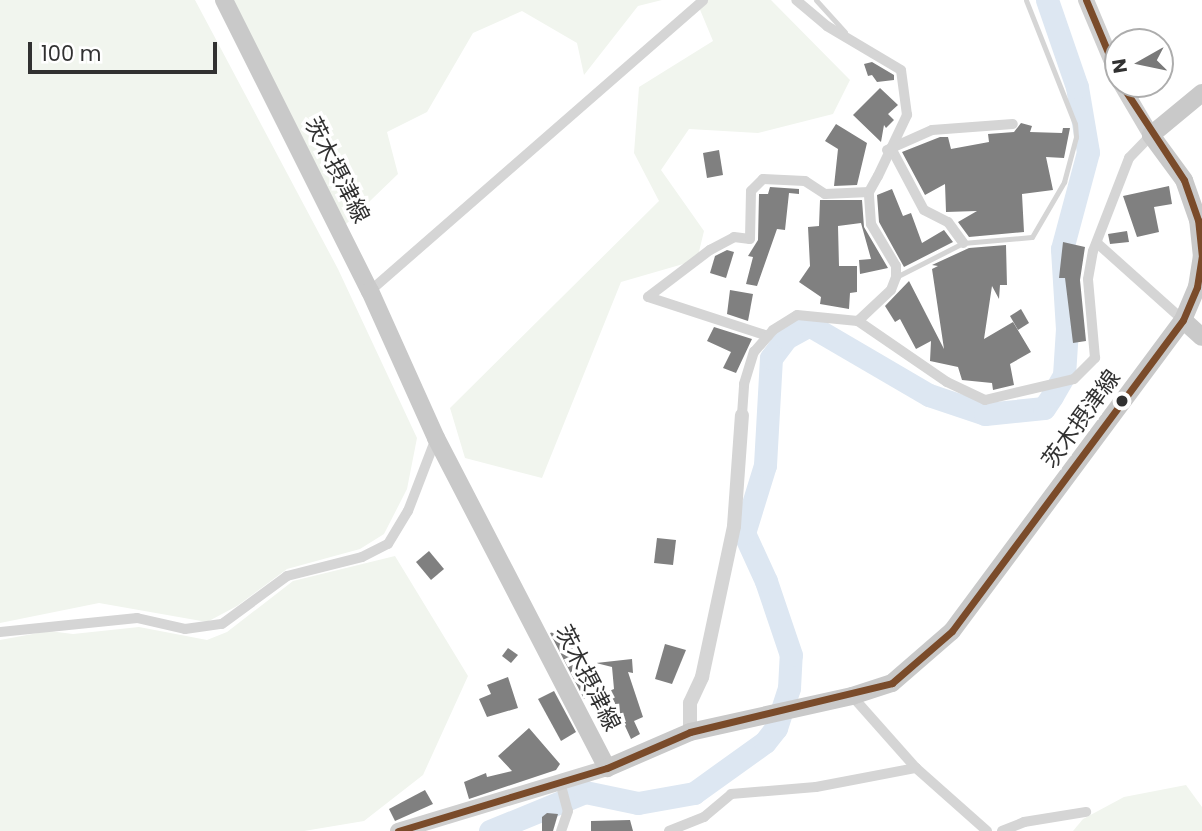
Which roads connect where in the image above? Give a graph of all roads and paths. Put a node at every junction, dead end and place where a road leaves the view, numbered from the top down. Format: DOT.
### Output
graph roads {
  1 [pos="224,0"];
  2 [pos="703,0"];
  3 [pos="796,0"];
  4 [pos="816,0"];
  5 [pos="1027,0"];
  6 [pos="1086,0"];
  7 [pos="1104,43"];
  8 [pos="856,44"];
  9 [pos="1202,93"];
  10 [pos="1129,98"];
  11 [pos="1013,124"];
  12 [pos="1151,135"];
  13 [pos="889,149"];
  14 [pos="869,192"];
  15 [pos="963,243"];
  16 [pos="1097,243"];
  17 [pos="896,277"];
  18 [pos="370,291"];
  19 [pos="858,320"];
  20 [pos="1183,320"];
  21 [pos="768,335"];
  22 [pos="1202,337"];
  23 [pos="742,415"];
  24 [pos="436,438"];
  25 [pos="0,632"];
  26 [pos="852,696"];
  27 [pos="690,732"];
  28 [pos="607,768"];
  29 [pos="916,768"];
  30 [pos="560,782"];
  31 [pos="1086,813"];
  32 [pos="398,831"];
  33 [pos="561,831"];
  34 [pos="669,831"];
  35 [pos="987,831"];
  36 [pos="1002,831"];
  1 -- 18 [label="main road, 茨木摂津線"];
  2 -- 18 [label="street"];
  3 -- 8 [label="street"];
  4 -- 8 [label="lane"];
  5 -- 15 [label="lane"];
  6 -- 7 [label="main road"];
  8 -- 13 [label="street"];
  9 -- 12 [label="main road"];
  10 -- 12 [label="main road"];
  11 -- 13 [label="street"];
  12 -- 16 [label="street"];
  12 -- 20 [label="main road, 茨木摂津線"];
  13 -- 14 [label="street"];
  13 -- 15 [label="street"];
  14 -- 17 [label="street"];
  14 -- 21 [label="street"];
  15 -- 17 [label="lane"];
  16 -- 19 [label="street"];
  16 -- 20 [label="street"];
  17 -- 19 [label="street"];
  18 -- 24 [label="main road, 茨木摂津線"];
  19 -- 21 [label="street"];
  20 -- 22 [label="main road"];
  20 -- 26 [label="main road, 茨木摂津線"];
  21 -- 23 [label="street"];
  23 -- 27 [label="street"];
  24 -- 25 [label="street"];
  24 -- 28 [label="main road, 茨木摂津線"];
  26 -- 27 [label="main road, 茨木摂津線"];
  26 -- 29 [label="street"];
  27 -- 28 [label="main road, 茨木摂津線"];
  28 -- 30 [label="main road"];
  29 -- 34 [label="street"];
  29 -- 35 [label="street"];
  30 -- 32 [label="main road"];
  30 -- 33 [label="street"];
  31 -- 36 [label="street"];
}
